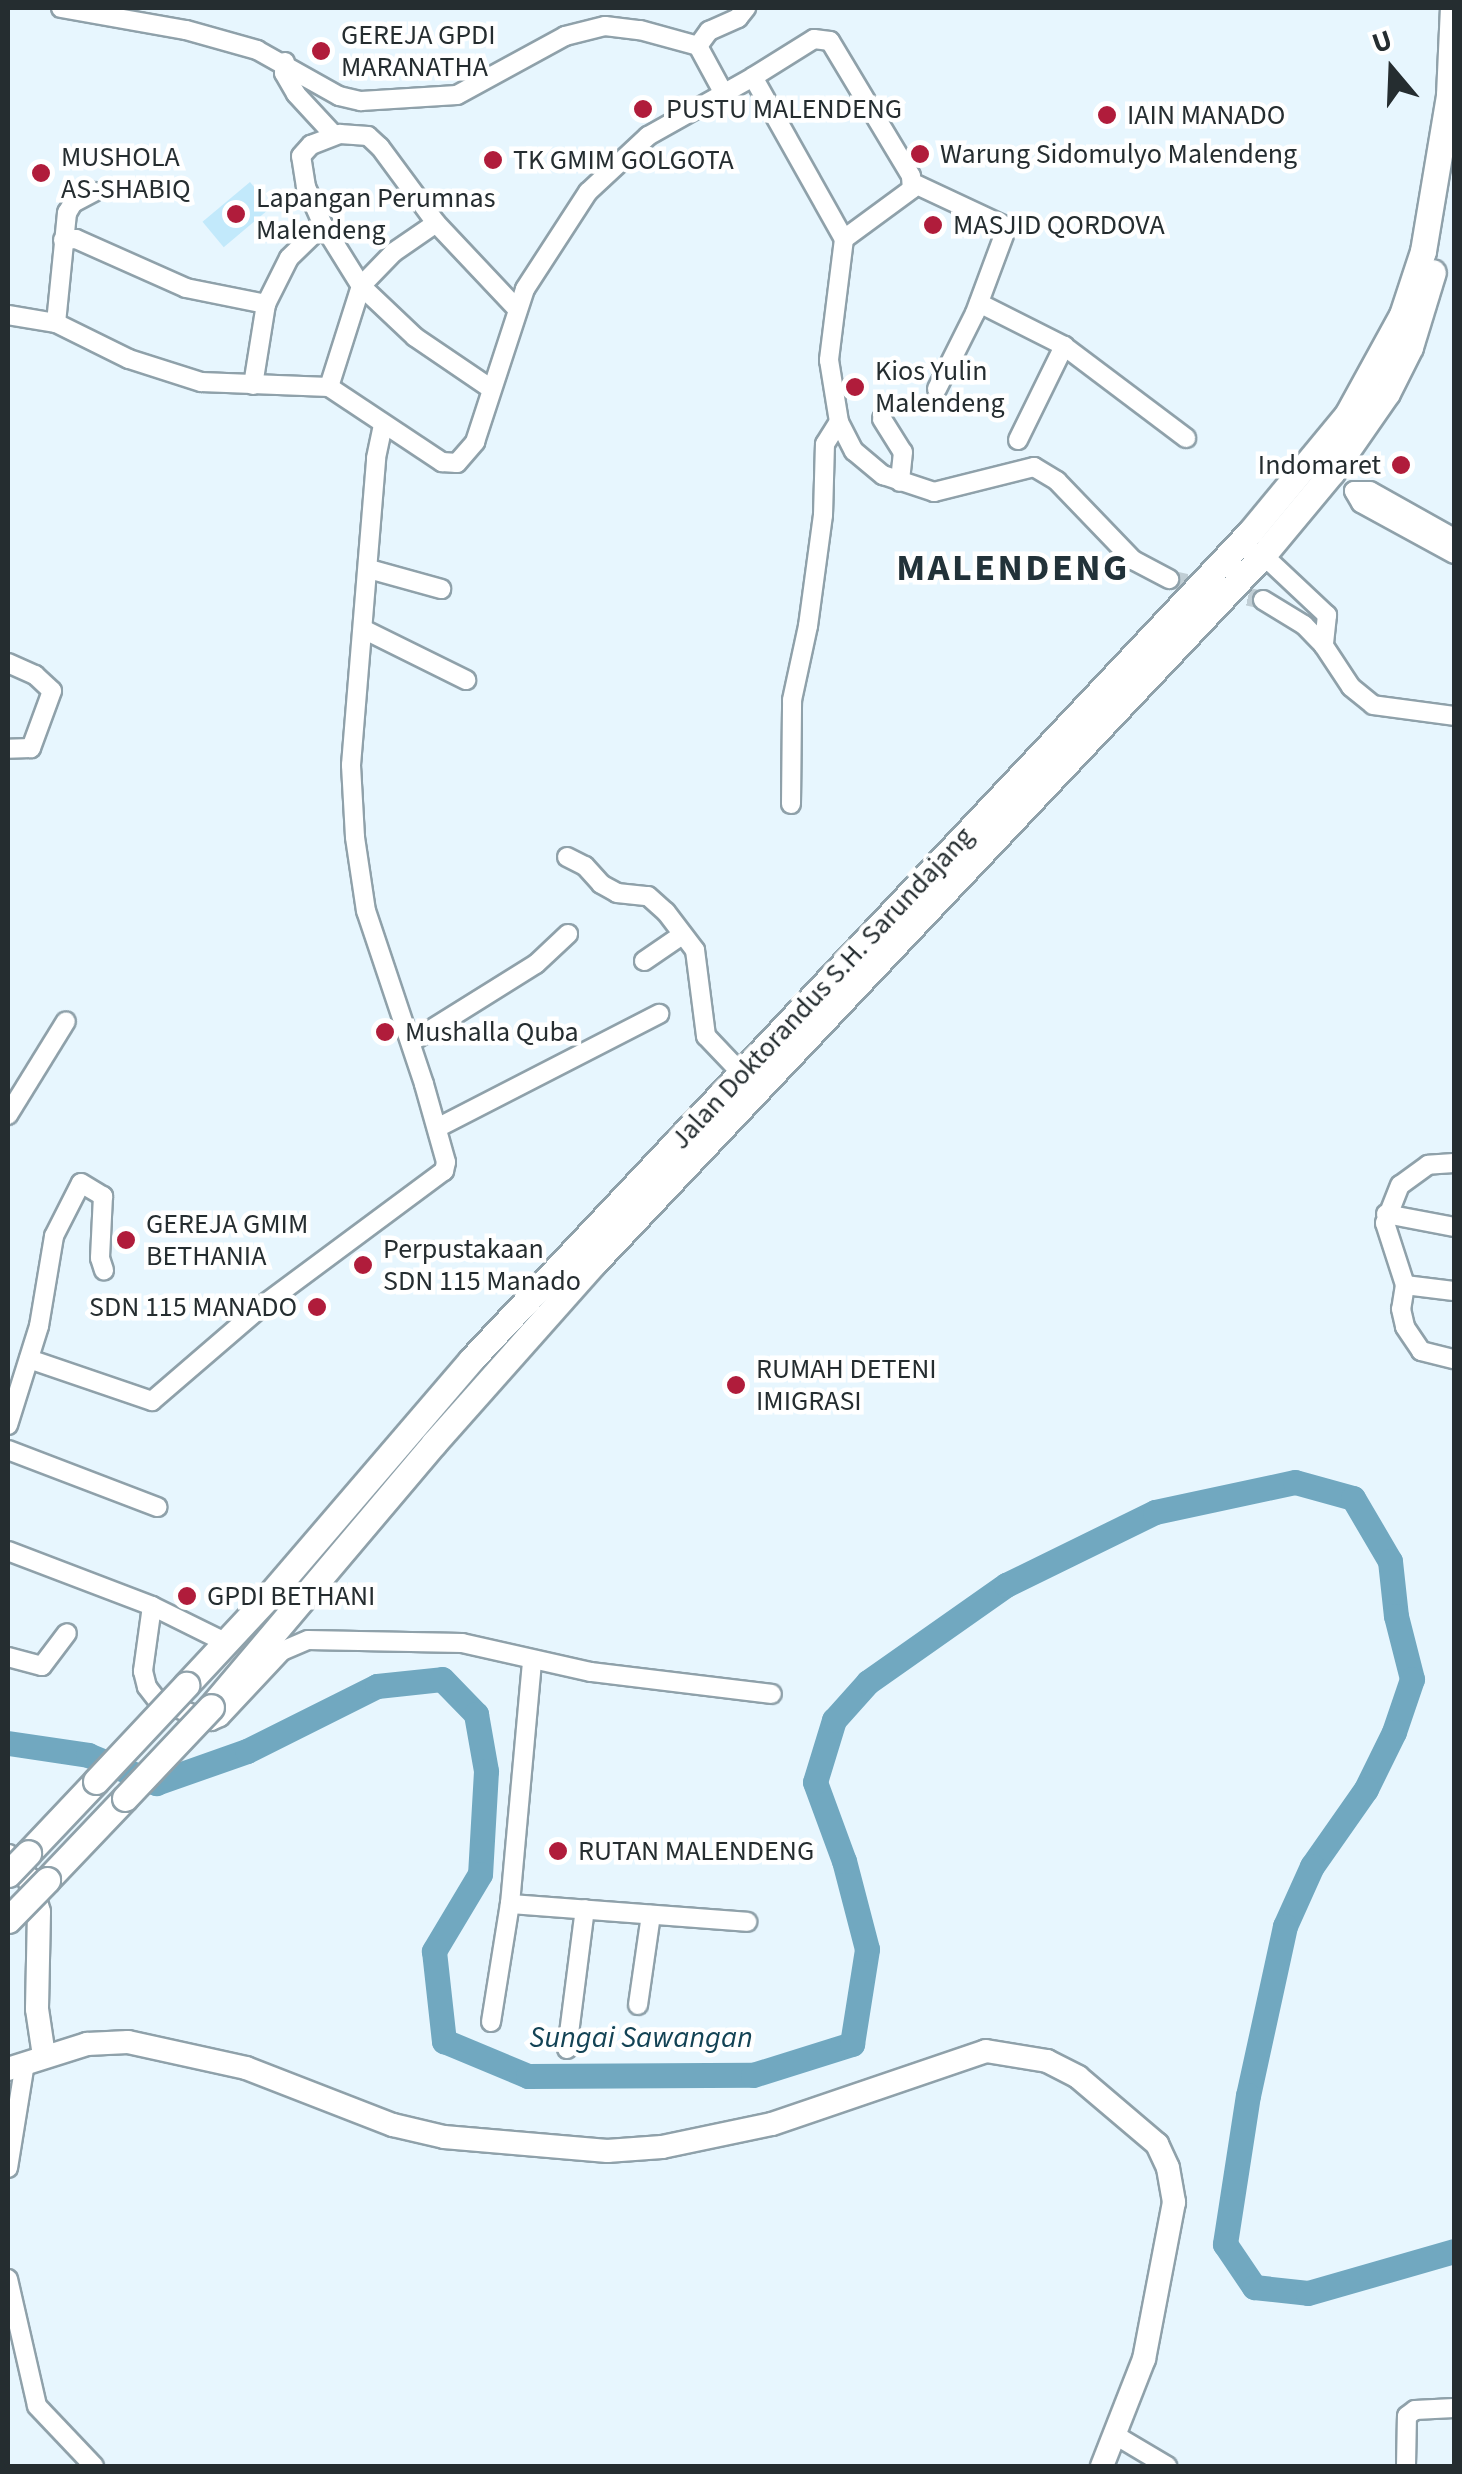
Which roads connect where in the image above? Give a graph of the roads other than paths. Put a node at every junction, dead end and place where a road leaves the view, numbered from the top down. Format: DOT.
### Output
graph roads {
  1 [pos="1453,8"];
  2 [pos="73,9"];
  3 [pos="742,13"];
  4 [pos="704,39"];
  5 [pos="285,62"];
  6 [pos="753,78"];
  7 [pos="724,92"];
  8 [pos="334,136"];
  9 [pos="1454,171"];
  10 [pos="921,187"];
  11 [pos="94,192"];
  12 [pos="436,223"];
  13 [pos="323,225"];
  14 [pos="844,238"];
  15 [pos="63,240"];
  16 [pos="361,286"];
  17 [pos="979,303"];
  18 [pos="266,304"];
  19 [pos="517,310"];
  20 [pos="8,315"];
  21 [pos="56,322"];
  22 [pos="1064,346"];
  23 [pos="253,385"];
  24 [pos="329,387"];
  25 [pos="490,388"];
  26 [pos="937,389"];
  27 [pos="882,419"];
  28 [pos="839,422"];
  29 [pos="383,426"];
  30 [pos="1186,438"];
  31 [pos="1018,440"];
  32 [pos="1328,477"];
  33 [pos="900,482"];
  34 [pos="1354,491"];
  35 [pos="1454,538"];
  36 [pos="1454,554"];
  37 [pos="1263,555"];
  38 [pos="369,569"];
  39 [pos="1169,580"];
  40 [pos="440,589"];
  41 [pos="1263,600"];
  42 [pos="365,630"];
  43 [pos="1324,646"];
  44 [pos="8,663"];
  45 [pos="466,680"];
  46 [pos="1454,716"];
  47 [pos="8,749"];
  48 [pos="791,804"];
  49 [pos="567,857"];
  50 [pos="568,934"];
  51 [pos="682,935"];
  52 [pos="644,961"];
  53 [pos="659,1014"];
  54 [pos="66,1022"];
  55 [pos="411,1042"];
  56 [pos="743,1075"];
  57 [pos="8,1116"];
  58 [pos="436,1128"];
  59 [pos="694,1142"];
  60 [pos="1454,1162"];
  61 [pos="1386,1214"];
  62 [pos="1454,1227"];
  63 [pos="104,1270"];
  64 [pos="1405,1285"];
  65 [pos="1454,1292"];
  66 [pos="29,1358"];
  67 [pos="1454,1360"];
  68 [pos="8,1425"];
  69 [pos="8,1450"];
  70 [pos="157,1508"];
  71 [pos="8,1551"];
  72 [pos="152,1606"];
  73 [pos="280,1624"];
  74 [pos="67,1632"];
  75 [pos="225,1642"];
  76 [pos="358,1643"];
  77 [pos="8,1657"];
  78 [pos="532,1662"];
  79 [pos="772,1694"];
  80 [pos="8,1856"];
  81 [pos="8,1874"];
  82 [pos="510,1904"];
  83 [pos="585,1909"];
  84 [pos="651,1915"];
  85 [pos="8,1920"];
  86 [pos="747,1922"];
  87 [pos="638,2005"];
  88 [pos="37,2010"];
  89 [pos="491,2022"];
  90 [pos="87,2044"];
  91 [pos="567,2048"];
  92 [pos="25,2063"];
  93 [pos="8,2168"];
  94 [pos="8,2279"];
  95 [pos="1454,2408"];
  96 [pos="1115,2436"];
  97 [pos="94,2466"];
  98 [pos="1102,2466"];
  99 [pos="1168,2466"];
  100 [pos="1406,2466"];
  1 -- 56 [label="highway, Jalan Doktorandus S.H. Sarundajang"];
  2 -- 5 [label="street"];
  3 -- 4 [label="street"];
  4 -- 5 [label="street"];
  4 -- 7 [label="street"];
  5 -- 8 [label="street"];
  6 -- 7 [label="street"];
  6 -- 10 [label="street"];
  6 -- 14 [label="street"];
  7 -- 19 [label="street"];
  8 -- 12 [label="street"];
  8 -- 13 [label="street"];
  9 -- 32 [label="highway, Jalan Doktorandus S.H. Sarundajang"];
  10 -- 14 [label="street"];
  10 -- 17 [label="street"];
  11 -- 15 [label="street"];
  12 -- 16 [label="street"];
  12 -- 19 [label="street"];
  13 -- 16 [label="street"];
  13 -- 18 [label="street"];
  14 -- 28 [label="street"];
  15 -- 18 [label="street"];
  15 -- 21 [label="street"];
  16 -- 24 [label="street"];
  16 -- 25 [label="street"];
  17 -- 22 [label="street"];
  17 -- 26 [label="street"];
  18 -- 23 [label="street"];
  19 -- 25 [label="street"];
  20 -- 21 [label="street"];
  21 -- 23 [label="street"];
  22 -- 30 [label="street"];
  22 -- 31 [label="street"];
  23 -- 24 [label="street"];
  24 -- 29 [label="street"];
  25 -- 29 [label="street"];
  27 -- 33 [label="street"];
  28 -- 33 [label="street"];
  28 -- 48 [label="street"];
  29 -- 38 [label="street"];
  32 -- 34 [label="street"];
  32 -- 37 [label="highway, Jalan Doktorandus S.H. Sarundajang"];
  33 -- 39 [label="street"];
  34 -- 35 [label="street"];
  34 -- 36 [label="street"];
  37 -- 43 [label="street"];
  37 -- 59 [label="highway, Jalan Doktorandus S.H. Sarundajang"];
  38 -- 40 [label="street"];
  38 -- 42 [label="street"];
  41 -- 43 [label="street"];
  42 -- 45 [label="street"];
  42 -- 55 [label="street"];
  43 -- 46 [label="street"];
  44 -- 47 [label="street"];
  49 -- 51 [label="street"];
  50 -- 55 [label="street"];
  51 -- 52 [label="street"];
  51 -- 56 [label="street"];
  53 -- 58 [label="street"];
  54 -- 57 [label="street"];
  55 -- 58 [label="street"];
  56 -- 59 [label="highway, Jalan Doktorandus S.H. Sarundajang"];
  58 -- 66 [label="street"];
  59 -- 73 [label="highway, Jalan Doktorandus S.H. Sarundajang"];
  59 -- 75 [label="highway, Jalan Doktorandus S.H. Sarundajang"];
  60 -- 61 [label="street"];
  61 -- 62 [label="street"];
  61 -- 64 [label="street"];
  63 -- 66 [label="street"];
  64 -- 65 [label="street"];
  64 -- 67 [label="street"];
  66 -- 68 [label="street"];
  69 -- 70 [label="street"];
  71 -- 72 [label="street"];
  72 -- 75 [label="street"];
  72 -- 76 [label="street"];
  73 -- 76 [label="street"];
  73 -- 85 [label="highway, Jalan Doktorandus S.H. Sarundajang, bridge"];
  74 -- 77 [label="street"];
  75 -- 81 [label="highway, Jalan Doktorandus S.H. Sarundajang, bridge"];
  76 -- 78 [label="street"];
  78 -- 79 [label="street"];
  78 -- 82 [label="street"];
  80 -- 88 [label="main road"];
  82 -- 83 [label="street"];
  82 -- 89 [label="street"];
  83 -- 84 [label="street"];
  83 -- 91 [label="street"];
  84 -- 86 [label="street"];
  84 -- 87 [label="street"];
  88 -- 90 [label="main road"];
  88 -- 92 [label="main road"];
  90 -- 92 [label="main road"];
  90 -- 96 [label="main road"];
  92 -- 93 [label="street"];
  94 -- 97 [label="street"];
  95 -- 100 [label="street"];
  96 -- 98 [label="main road"];
  96 -- 99 [label="street"];
}
